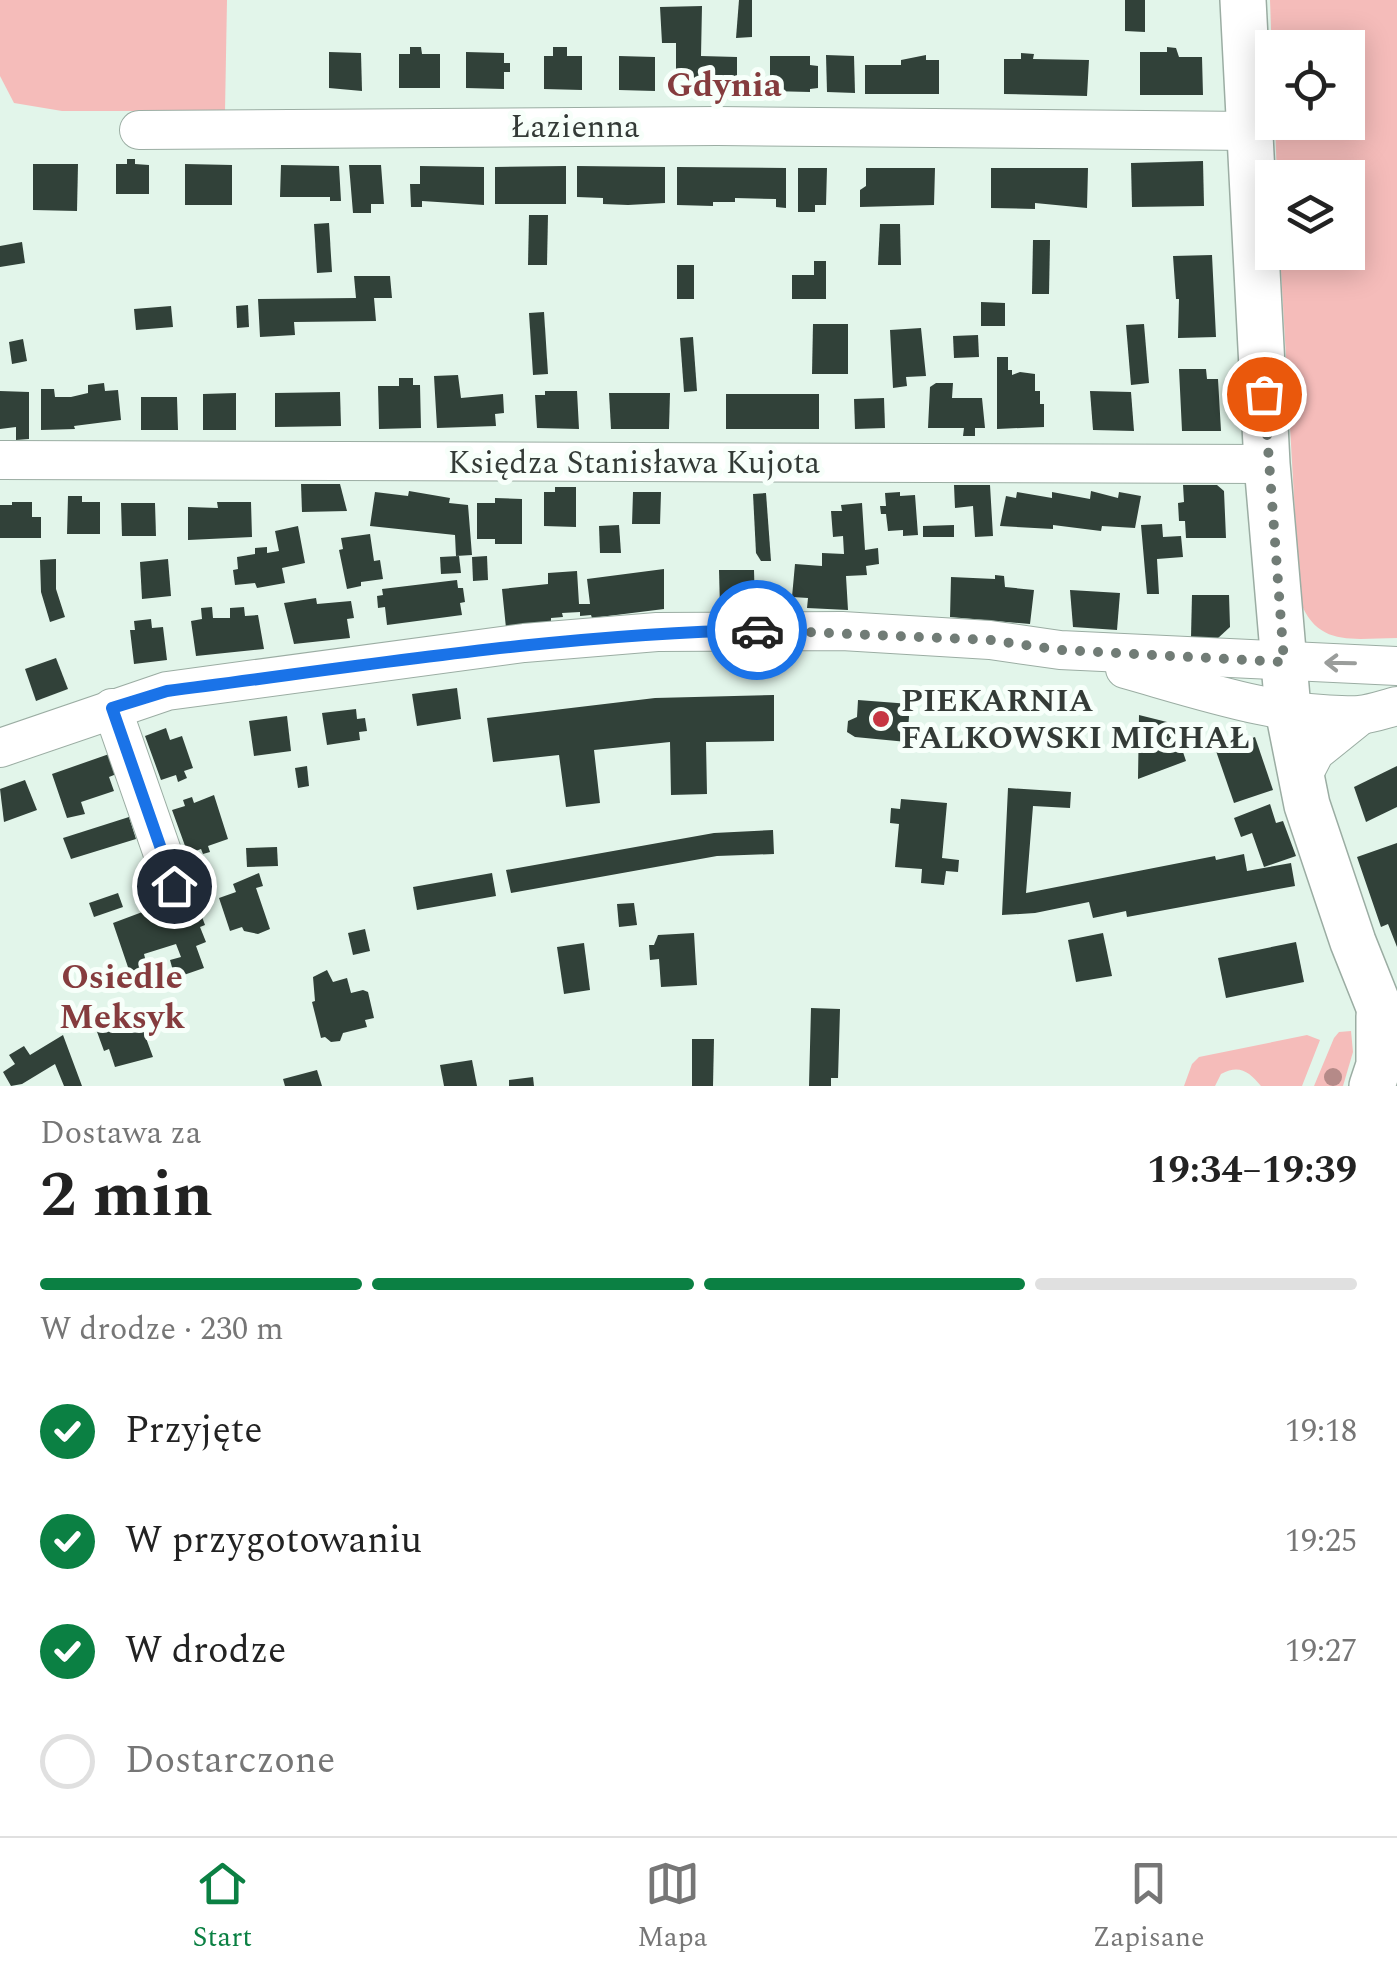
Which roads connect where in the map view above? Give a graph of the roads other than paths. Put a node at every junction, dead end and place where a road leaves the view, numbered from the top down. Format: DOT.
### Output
graph roads {
  1 [pos="1243,0"];
  2 [pos="139,130"];
  3 [pos="1250,131"];
  4 [pos="0,460"];
  5 [pos="1267,464"];
  6 [pos="1060,650"];
  7 [pos="1284,662"];
  8 [pos="1397,666"];
  9 [pos="112,708"];
  10 [pos="1288,710"];
  11 [pos="1379,710"];
  12 [pos="0,748"];
  13 [pos="1301,780"];
  14 [pos="174,886"];
  15 [pos="1378,1004"];
  16 [pos="1397,1052"];
  17 [pos="1372,1086"];
  1 -- 3 [label="main road"];
  2 -- 3 [label="street, Łazienna"];
  3 -- 5 [label="main road"];
  4 -- 5 [label="street, Księdza Stanisława Kujota"];
  5 -- 7 [label="main road"];
  6 -- 7 [label="street"];
  6 -- 9 [label="street"];
  6 -- 10 [label="street"];
  8 -- 7 [label="street, one-way"];
  7 -- 10 [label="main road"];
  9 -- 12 [label="street"];
  9 -- 14 [label="street"];
  10 -- 11 [label="street"];
  10 -- 13 [label="main road"];
  11 -- 13 [label="street"];
  13 -- 15 [label="main road"];
  15 -- 16 [label="main road"];
  15 -- 17 [label="main road"];
}
